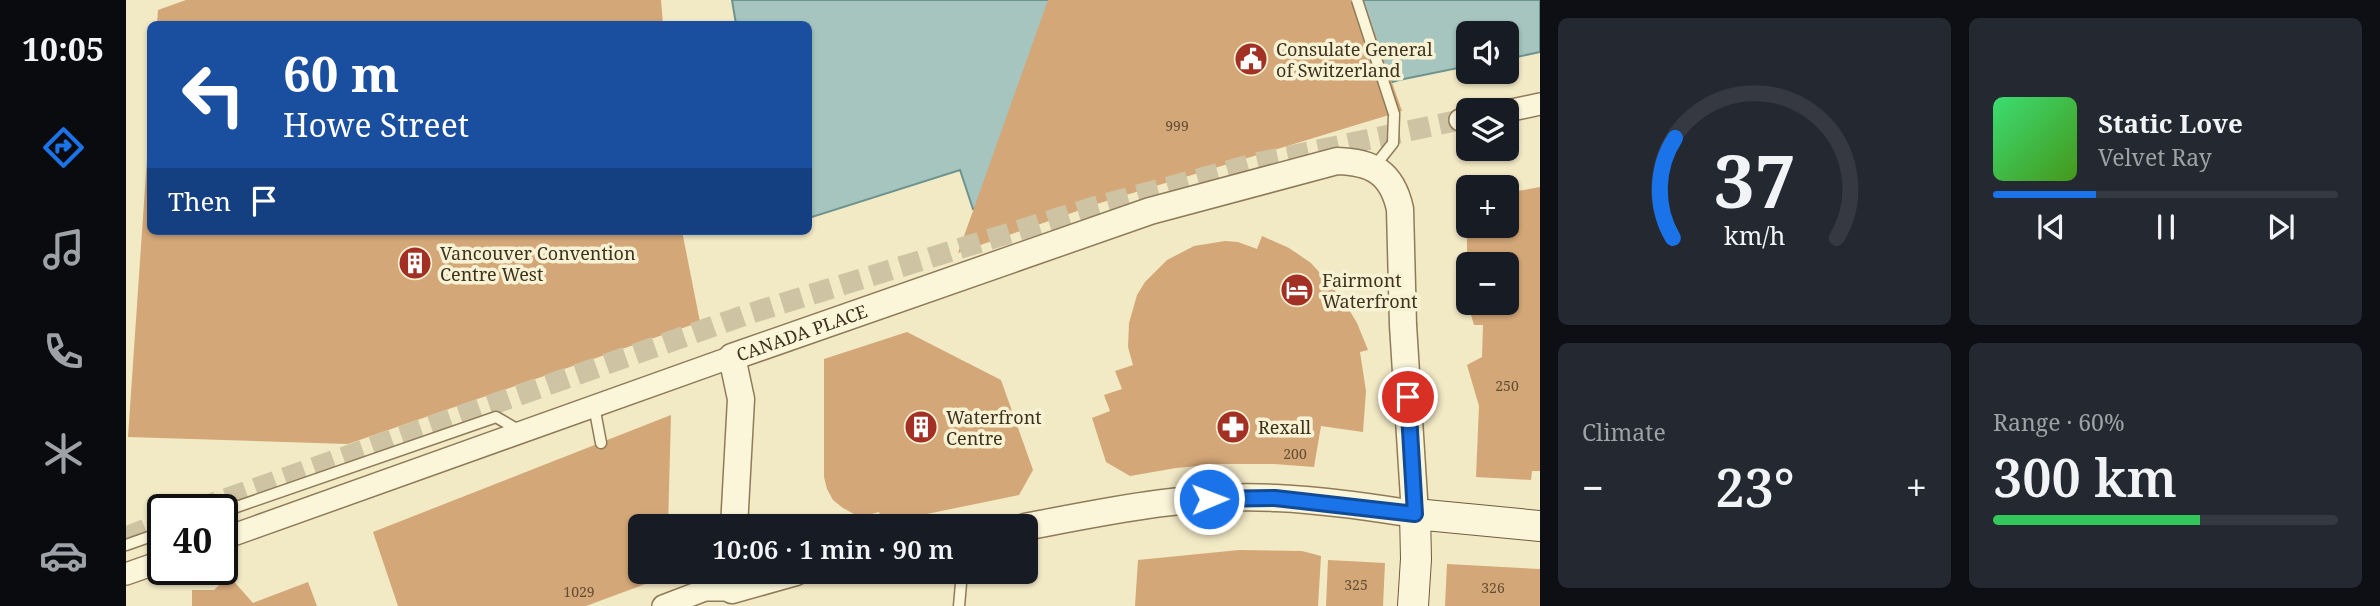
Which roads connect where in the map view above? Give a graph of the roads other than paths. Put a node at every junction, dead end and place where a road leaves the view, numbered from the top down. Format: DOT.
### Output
graph roads {
  1 [pos="1357,0"];
  2 [pos="1540,104"];
  3 [pos="1519,108"];
  4 [pos="1380,172"];
  5 [pos="732,357"];
  6 [pos="594,406"];
  7 [pos="522,432"];
  8 [pos="601,443"];
  9 [pos="255,500"];
  10 [pos="238,506"];
  11 [pos="735,514"];
  12 [pos="1415,514"];
  13 [pos="263,525"];
  14 [pos="1038,525"];
  15 [pos="1540,526"];
  16 [pos="238,534"];
  17 [pos="147,538"];
  18 [pos="126,545"];
  19 [pos="147,567"];
  20 [pos="126,574"];
  21 [pos="758,584"];
  22 [pos="961,584"];
  23 [pos="727,594"];
  24 [pos="663,606"];
  25 [pos="959,606"];
  26 [pos="1413,606"];
  1 -- 4 [label="lane, bridge"];
  2 -- 3 [label="street"];
  4 -- 5 [label="street, CANADA PLACE"];
  4 -- 12 [label="street"];
  5 -- 6 [label="street, CANADA PLACE"];
  5 -- 11 [label="street"];
  6 -- 7 [label="street, CANADA PLACE"];
  6 -- 8 [label="lane"];
  7 -- 9 [label="lane"];
  7 -- 13 [label="street, CANADA PLACE"];
  9 -- 10 [label="lane"];
  9 -- 13 [label="lane"];
  12 -- 14 [label="street"];
  12 -- 15 [label="main road"];
  12 -- 26 [label="main road"];
  13 -- 16 [label="street, CANADA PLACE"];
  17 -- 18 [label="lane"];
  19 -- 20 [label="street"];
  21 -- 23 [label="street"];
  22 -- 25 [label="lane"];
  23 -- 24 [label="street"];
}
